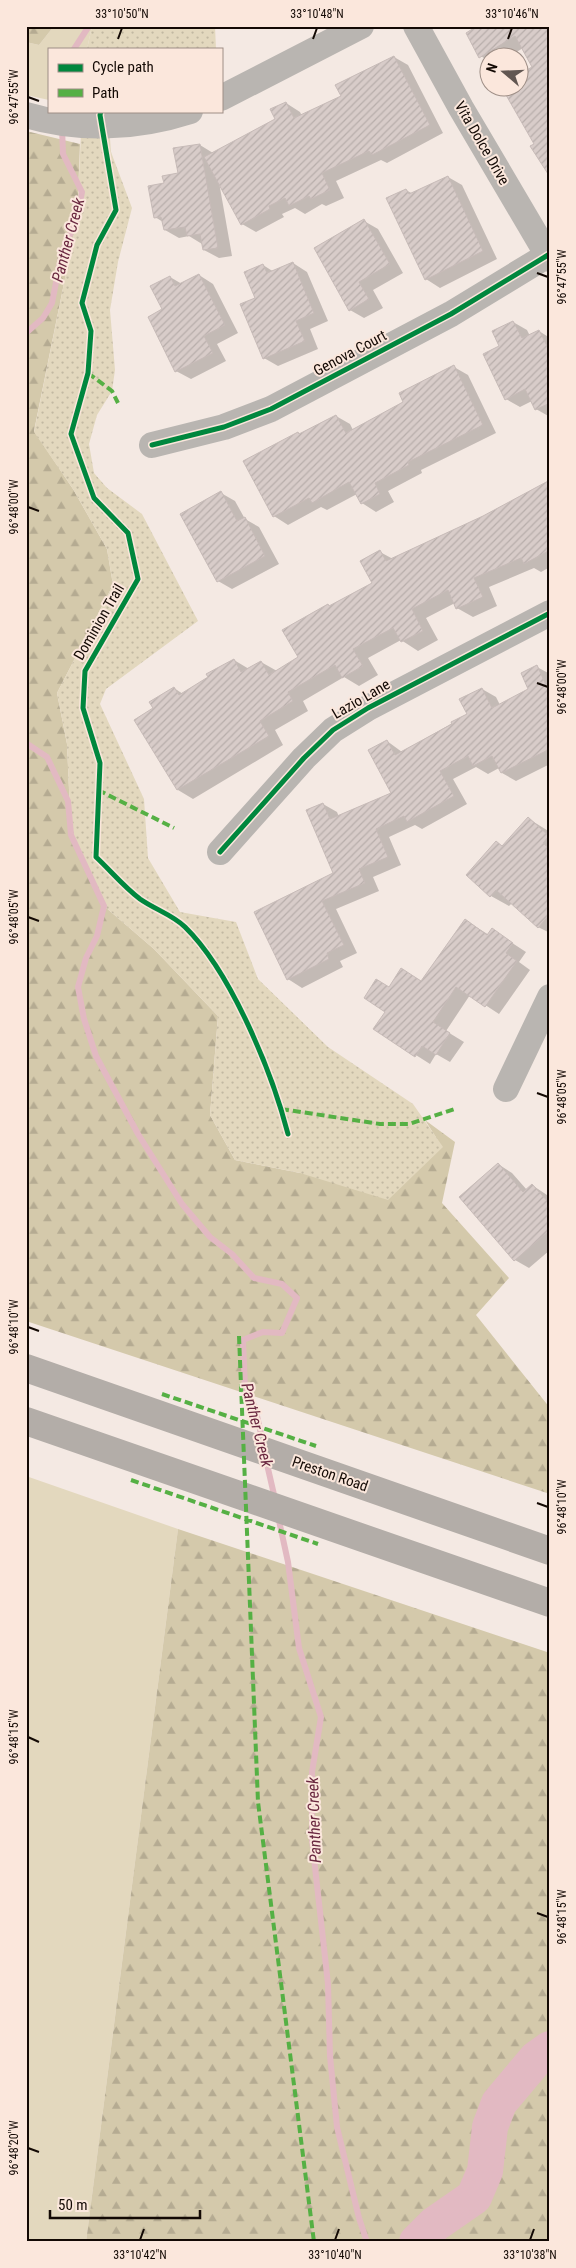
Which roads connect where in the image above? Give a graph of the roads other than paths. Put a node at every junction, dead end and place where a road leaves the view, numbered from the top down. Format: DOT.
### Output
graph roads {
  1 [pos="361,26"];
  2 [pos="416,26"];
  3 [pos="222,97"];
  4 [pos="186,112"];
  5 [pos="26,115"];
  6 [pos="549,257"];
  7 [pos="152,446"];
  8 [pos="550,613"];
  9 [pos="220,852"];
  10 [pos="550,996"];
  11 [pos="506,1089"];
  12 [pos="26,1368"];
  13 [pos="26,1421"];
  14 [pos="550,1551"];
  15 [pos="550,1603"];
  1 -- 3 [label="street"];
  2 -- 6 [label="street, Vita Dolce Drive"];
  4 -- 5 [label="street"];
  6 -- 7 [label="street, Genova Court"];
  8 -- 9 [label="street, Lazio Lane"];
  10 -- 11 [label="street"];
  12 -- 14 [label="main road, Preston Road"];
  13 -- 15 [label="main road"];
}
